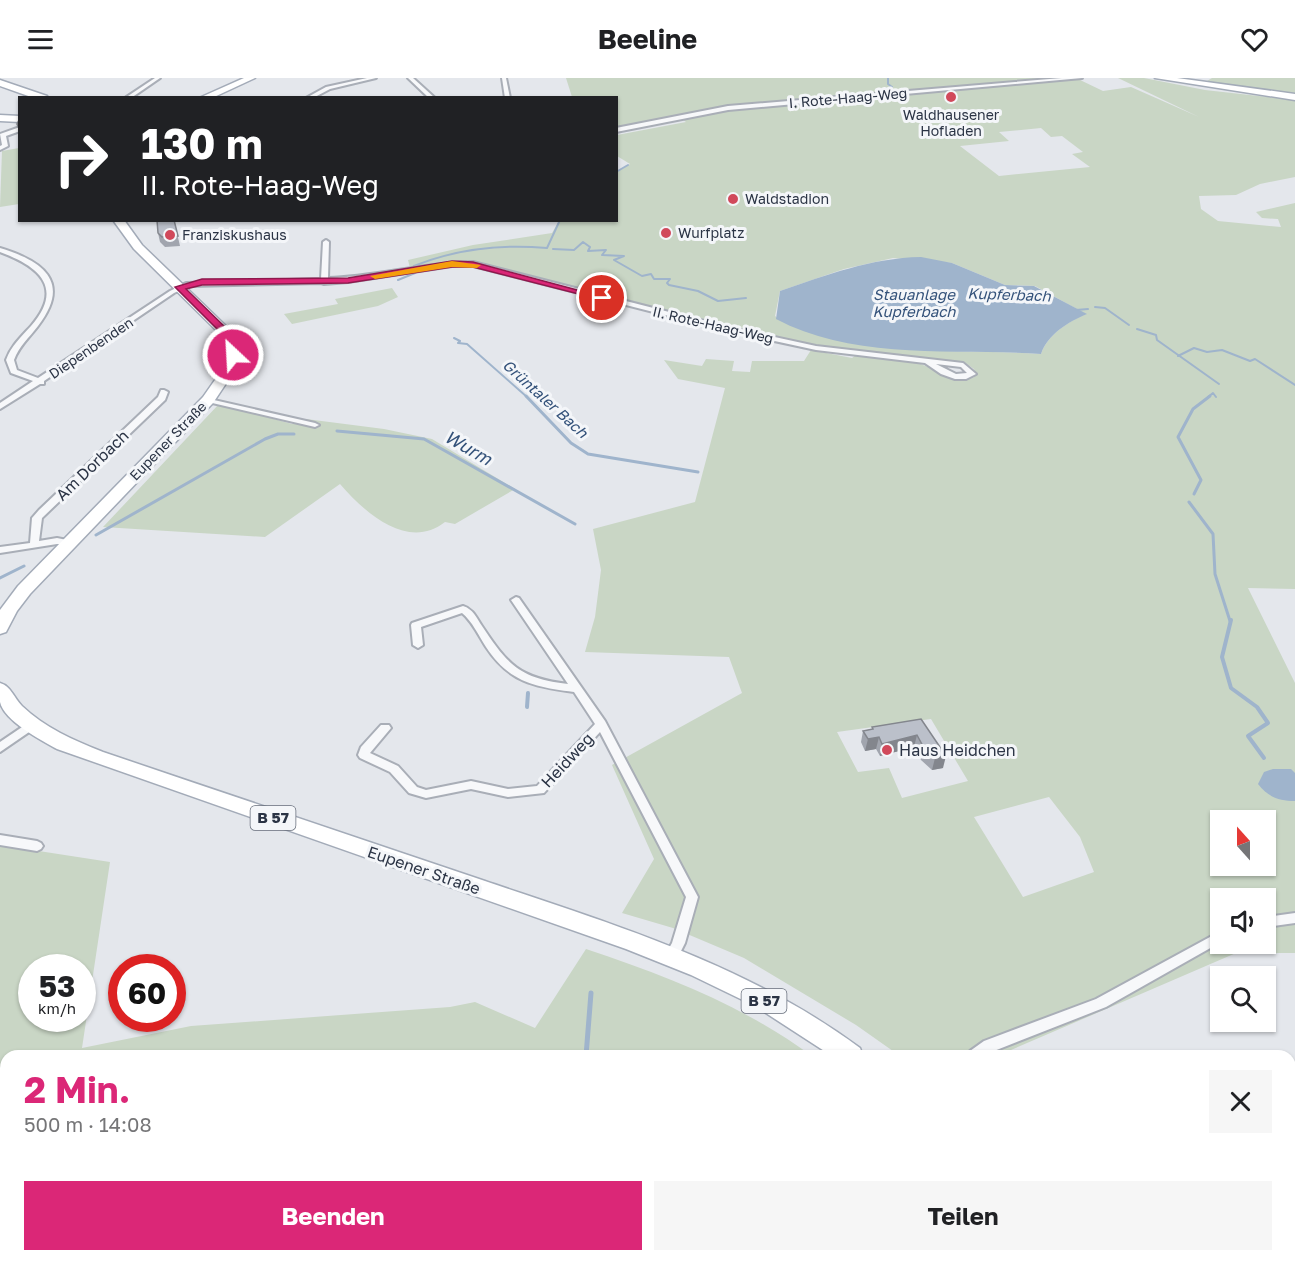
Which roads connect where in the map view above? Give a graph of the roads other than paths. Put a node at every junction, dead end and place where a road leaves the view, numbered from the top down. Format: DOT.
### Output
graph roads {
  1 [pos="158,78"];
  2 [pos="251,78"];
  3 [pos="374,78"];
  4 [pos="410,78"];
  5 [pos="504,78"];
  6 [pos="1080,78"];
  7 [pos="1159,78"];
  8 [pos="0,83"];
  9 [pos="38,96"];
  10 [pos="130,96"];
  11 [pos="208,96"];
  12 [pos="312,96"];
  13 [pos="431,96"];
  14 [pos="508,96"];
  15 [pos="1295,97"];
  16 [pos="0,118"];
  17 [pos="18,119"];
  18 [pos="18,130"];
  19 [pos="618,130"];
  20 [pos="2,136"];
  21 [pos="0,148"];
  22 [pos="119,222"];
  23 [pos="326,242"];
  24 [pos="0,250"];
  25 [pos="324,282"];
  26 [pos="180,287"];
  27 [pos="928,362"];
  28 [pos="41,382"];
  29 [pos="164,392"];
  30 [pos="208,400"];
  31 [pos="0,407"];
  32 [pos="315,425"];
  33 [pos="69,543"];
  34 [pos="34,544"];
  35 [pos="0,550"];
  36 [pos="516,600"];
  37 [pos="0,628"];
  38 [pos="418,645"];
  39 [pos="0,689"];
  40 [pos="577,689"];
  41 [pos="601,724"];
  42 [pos="31,725"];
  43 [pos="385,728"];
  44 [pos="0,748"];
  45 [pos="0,840"];
  46 [pos="37,846"];
  47 [pos="1295,918"];
  48 [pos="1276,921"];
  49 [pos="1210,942"];
  50 [pos="670,957"];
  51 [pos="842,1050"];
  52 [pos="983,1050"];
  1 -- 10 [label="street"];
  2 -- 11 [label="main road"];
  3 -- 12 [label="street"];
  4 -- 13 [label="street"];
  5 -- 14 [label="street"];
  6 -- 19 [label="street, I. Rote-Haag-Weg"];
  7 -- 15 [label="main road"];
  8 -- 9 [label="main road"];
  16 -- 17 [label="main road"];
  18 -- 20 [label="street"];
  20 -- 21 [label="street"];
  22 -- 26 [label="main road, Eupener Straße"];
  23 -- 25 [label="street"];
  24 -- 28 [label="street"];
  25 -- 26 [label="street, II. Rote-Haag-Weg"];
  25 -- 27 [label="street, II. Rote-Haag-Weg"];
  26 -- 28 [label="street, Diepenbenden"];
  26 -- 30 [label="main road, Eupener Straße"];
  27 -- 27 [label="street, II. Rote-Haag-Weg"];
  28 -- 31 [label="street, Diepenbenden"];
  29 -- 34 [label="street, Am Dorbach"];
  30 -- 32 [label="street"];
  30 -- 33 [label="main road, Eupener Straße"];
  33 -- 34 [label="street"];
  33 -- 37 [label="main road, Eupener Straße"];
  34 -- 35 [label="street"];
  36 -- 40 [label="street, Heidweg"];
  38 -- 40 [label="street"];
  39 -- 42 [label="main road, Eupener Straße / B 57"];
  40 -- 41 [label="street, Heidweg"];
  41 -- 43 [label="street, Heidweg"];
  41 -- 50 [label="street, Heidweg"];
  42 -- 44 [label="street"];
  42 -- 50 [label="main road, Eupener Straße / B 57"];
  45 -- 46 [label="street"];
  47 -- 48 [label="street"];
  49 -- 52 [label="street"];
  50 -- 51 [label="main road, Eupener Straße / B 57"];
}
